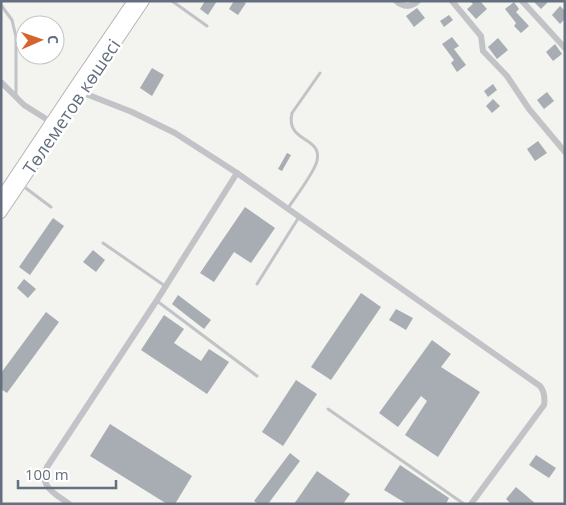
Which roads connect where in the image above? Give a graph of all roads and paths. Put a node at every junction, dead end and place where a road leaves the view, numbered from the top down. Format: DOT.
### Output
graph roads {
  1 [pos="133,1"];
  2 [pos="144,1"];
  3 [pos="172,1"];
  4 [pos="396,1"];
  5 [pos="418,1"];
  6 [pos="452,1"];
  7 [pos="522,1"];
  8 [pos="1,5"];
  9 [pos="206,26"];
  10 [pos="565,48"];
  11 [pos="320,73"];
  12 [pos="1,82"];
  13 [pos="77,91"];
  14 [pos="16,98"];
  15 [pos="51,122"];
  16 [pos="565,152"];
  17 [pos="237,173"];
  18 [pos="20,184"];
  19 [pos="1,197"];
  20 [pos="51,207"];
  21 [pos="288,209"];
  22 [pos="1,213"];
  23 [pos="300,217"];
  24 [pos="103,243"];
  25 [pos="257,284"];
  26 [pos="166,286"];
  27 [pos="157,300"];
  28 [pos="257,376"];
  29 [pos="328,409"];
  30 [pos="69,504"];
  31 [pos="464,504"];
  32 [pos="471,504"];
  1 -- 13 [label="main road, Төлеметов көшесі"];
  2 -- 13 [label="main road, Төлеметов көшесі"];
  3 -- 9 [label="lane"];
  4 -- 5 [label="street"];
  6 -- 16 [label="street"];
  7 -- 10 [label="street"];
  8 -- 14 [label="lane"];
  11 -- 21 [label="lane"];
  12 -- 14 [label="street"];
  13 -- 15 [label="main road, Төлеметов көшесі"];
  13 -- 17 [label="street"];
  13 -- 18 [label="main road, Төлеметов көшесі"];
  14 -- 15 [label="street"];
  15 -- 19 [label="main road, Төлеметов көшесі"];
  17 -- 21 [label="street"];
  17 -- 26 [label="street"];
  18 -- 20 [label="lane"];
  18 -- 22 [label="main road, Төлеметов көшесі"];
  21 -- 23 [label="street"];
  23 -- 25 [label="lane"];
  23 -- 32 [label="street"];
  24 -- 26 [label="lane"];
  26 -- 27 [label="street"];
  27 -- 28 [label="lane"];
  27 -- 30 [label="street"];
  29 -- 31 [label="lane"];
}
